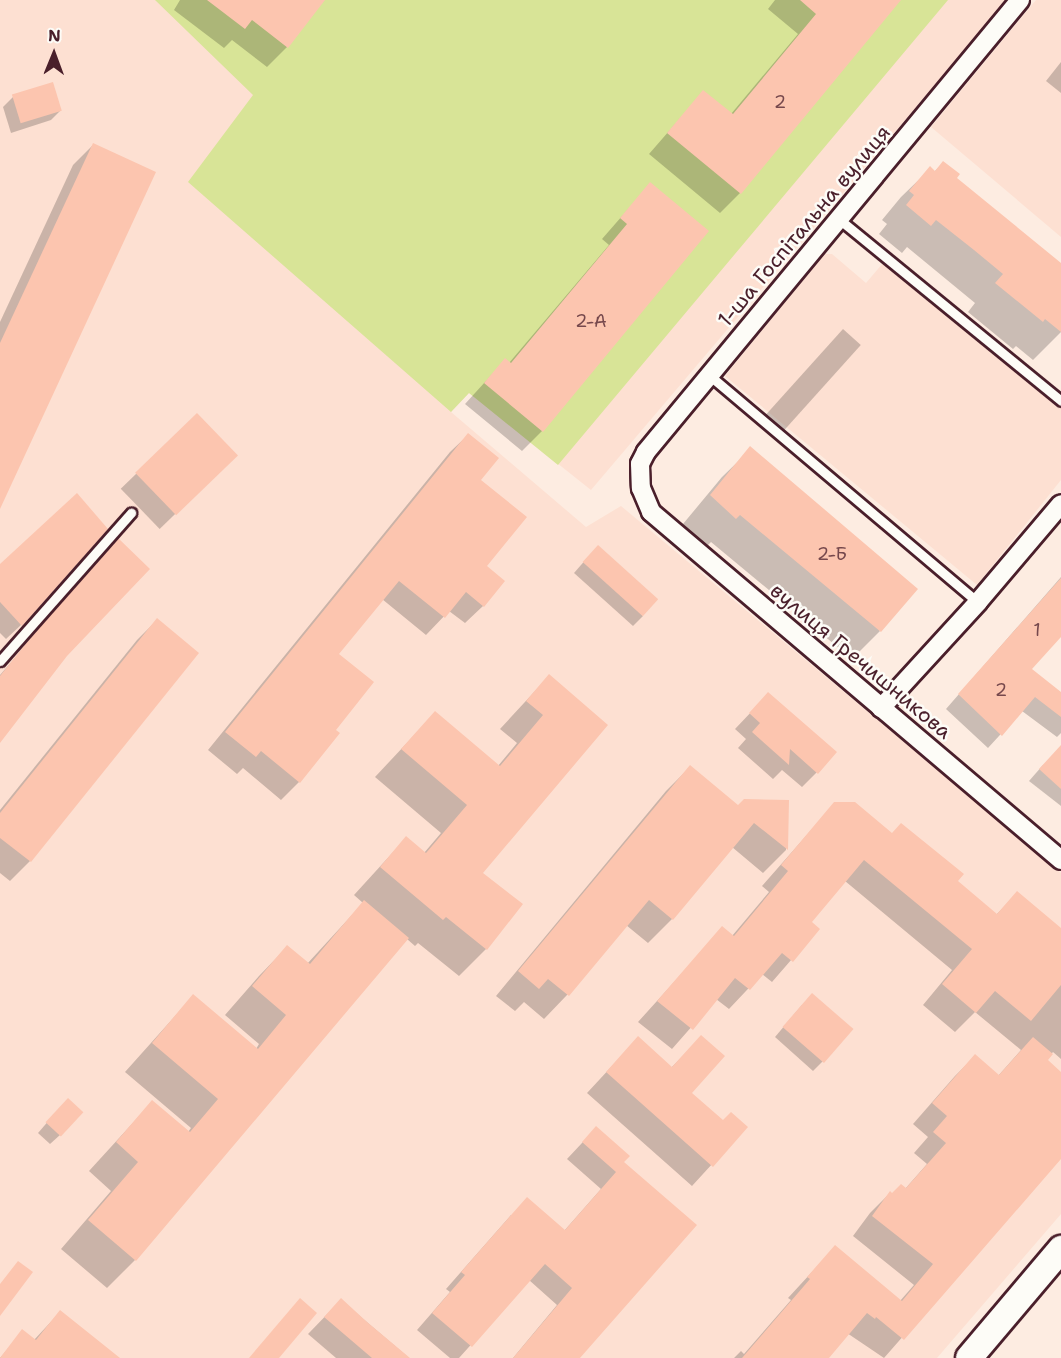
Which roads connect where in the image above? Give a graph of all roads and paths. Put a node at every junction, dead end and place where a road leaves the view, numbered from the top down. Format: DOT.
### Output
graph roads {
  1 [pos="1020,0"];
  2 [pos="839,219"];
  3 [pos="709,375"];
  4 [pos="1061,401"];
  5 [pos="641,489"];
  6 [pos="1061,504"];
  7 [pos="131,513"];
  8 [pos="978,602"];
  9 [pos="0,661"];
  10 [pos="881,708"];
  11 [pos="1061,860"];
  12 [pos="1061,1249"];
  13 [pos="969,1358"];
  1 -- 2 [label="street, 1-ша Госпітальна вулиця"];
  2 -- 3 [label="street, 1-ша Госпітальна вулиця"];
  2 -- 4 [label="lane"];
  3 -- 5 [label="street, 1-ша Госпітальна вулиця"];
  3 -- 8 [label="lane"];
  5 -- 10 [label="street, вулиця Гречишникова"];
  6 -- 8 [label="street"];
  7 -- 9 [label="lane"];
  8 -- 10 [label="street"];
  10 -- 11 [label="street, вулиця Гречишникова"];
  12 -- 13 [label="street"];
}
